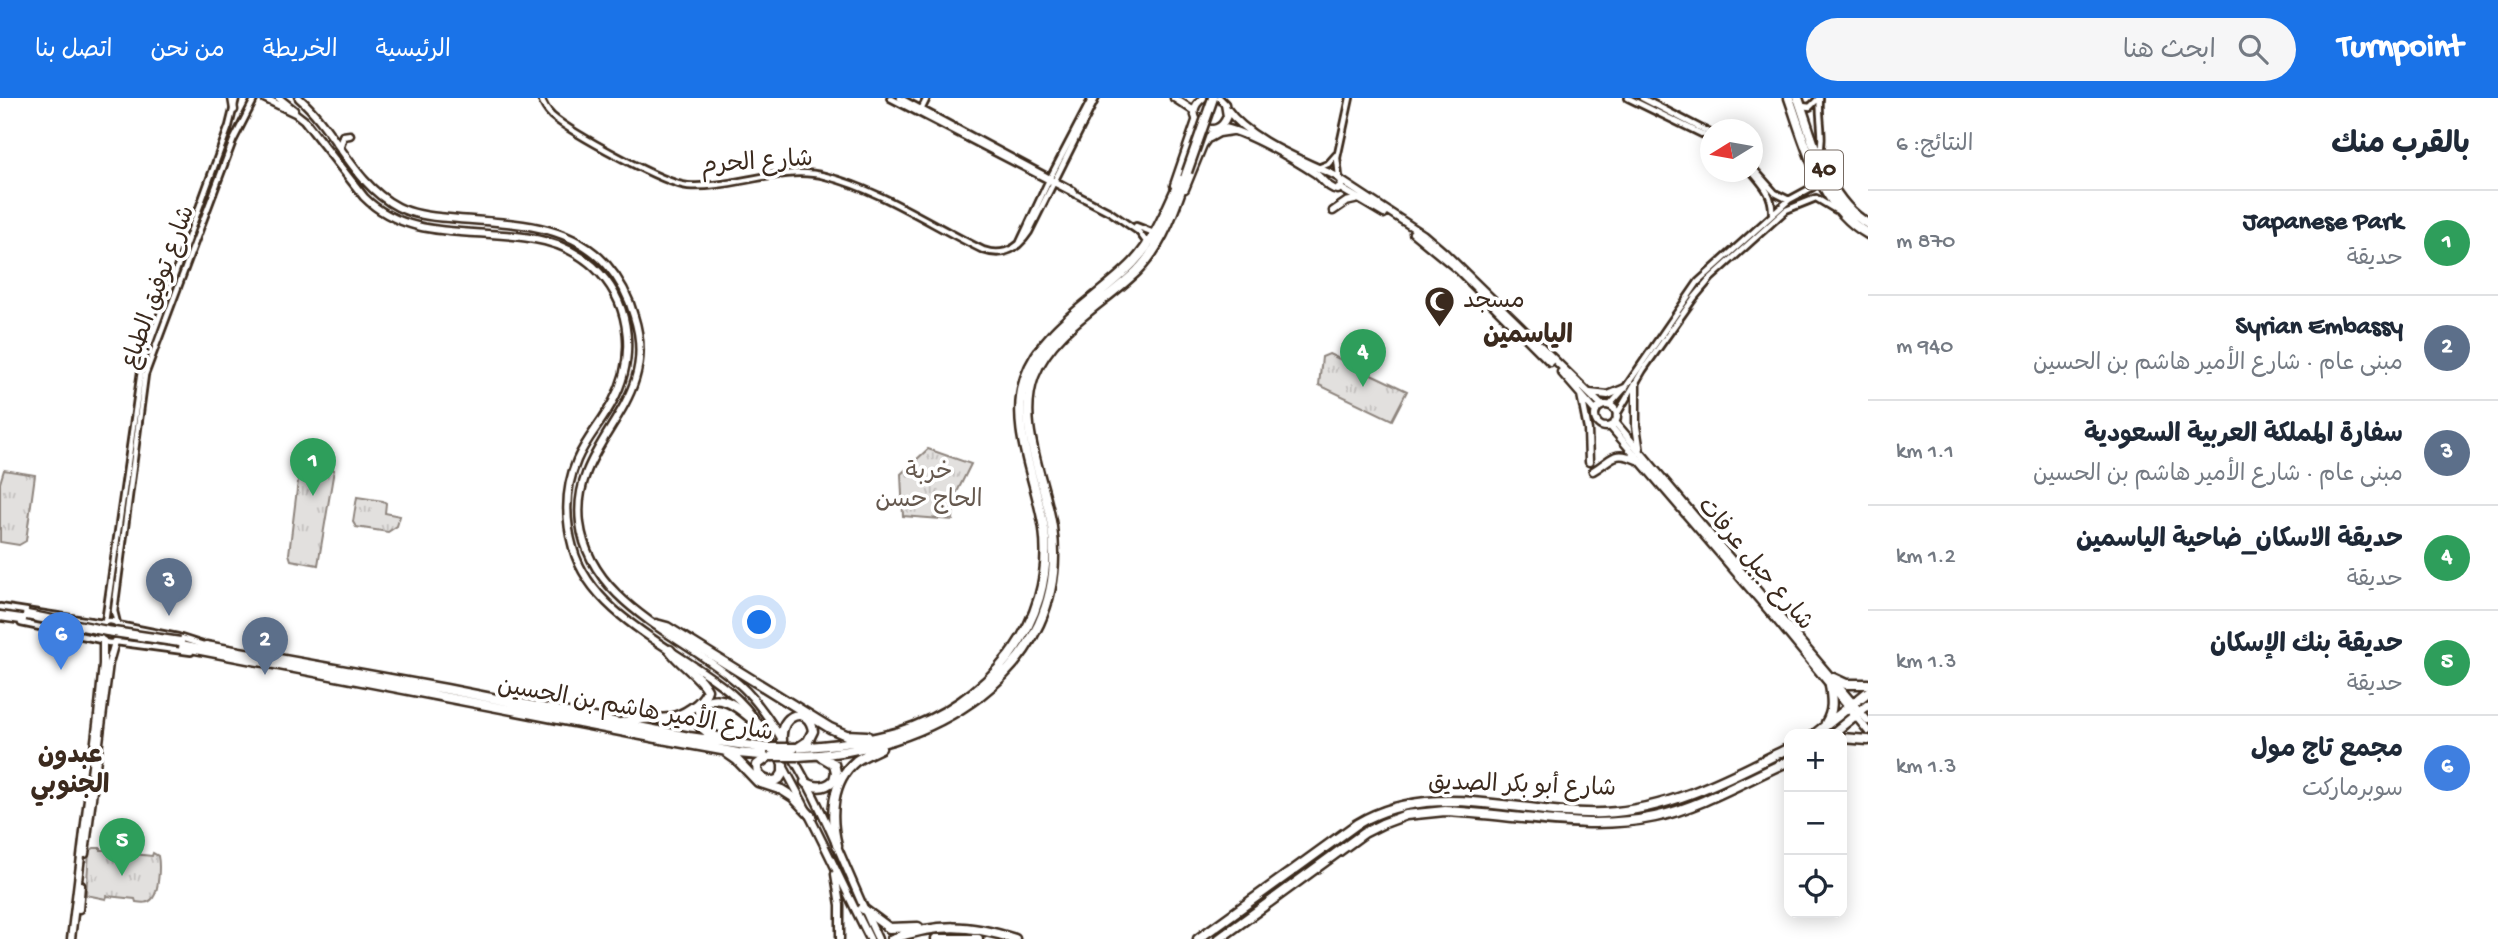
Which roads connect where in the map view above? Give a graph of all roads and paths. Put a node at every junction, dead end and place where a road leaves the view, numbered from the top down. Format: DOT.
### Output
graph roads {
  1 [pos="234,98"];
  2 [pos="255,98"];
  3 [pos="264,98"];
  4 [pos="279,98"];
  5 [pos="299,98"];
  6 [pos="890,98"];
  7 [pos="900,98"];
  8 [pos="921,98"];
  9 [pos="927,98"];
  10 [pos="1094,98"];
  11 [pos="1174,98"];
  12 [pos="1189,98"];
  13 [pos="1203,98"];
  14 [pos="1217,98"];
  15 [pos="1350,98"];
  16 [pos="1628,98"];
  17 [pos="1642,98"];
  18 [pos="1789,98"];
  19 [pos="1819,98"];
  20 [pos="542,100"];
  21 [pos="1182,102"];
  22 [pos="1799,102"];
  23 [pos="234,109"];
  24 [pos="918,109"];
  25 [pos="1227,109"];
  26 [pos="1194,111"];
  27 [pos="246,112"];
  28 [pos="295,113"];
  29 [pos="1196,121"];
  30 [pos="1235,127"];
  31 [pos="1217,128"];
  32 [pos="1700,128"];
  33 [pos="1700,133"];
  34 [pos="350,135"];
  35 [pos="1190,142"];
  36 [pos="1204,143"];
  37 [pos="340,147"];
  38 [pos="1338,151"];
  39 [pos="1818,156"];
  40 [pos="1318,168"];
  41 [pos="1816,171"];
  42 [pos="1763,180"];
  43 [pos="1051,181"];
  44 [pos="1340,182"];
  45 [pos="1761,182"];
  46 [pos="1779,195"];
  47 [pos="1360,198"];
  48 [pos="1789,200"];
  49 [pos="1772,202"];
  50 [pos="1173,204"];
  51 [pos="1333,211"];
  52 [pos="1772,214"];
  53 [pos="1843,214"];
  54 [pos="1868,224"];
  55 [pos="1155,233"];
  56 [pos="1868,234"];
  57 [pos="1148,244"];
  58 [pos="160,311"];
  59 [pos="168,315"];
  60 [pos="1636,384"];
  61 [pos="1625,388"];
  62 [pos="1583,393"];
  63 [pos="1606,406"];
  64 [pos="1596,412"];
  65 [pos="1614,421"];
  66 [pos="1640,457"];
  67 [pos="1589,462"];
  68 [pos="1593,471"];
  69 [pos="0,609"];
  70 [pos="0,617"];
  71 [pos="27,618"];
  72 [pos="90,622"];
  73 [pos="104,623"];
  74 [pos="118,624"];
  75 [pos="656,624"];
  76 [pos="131,628"];
  77 [pos="87,636"];
  78 [pos="102,640"];
  79 [pos="115,642"];
  80 [pos="131,643"];
  81 [pos="206,648"];
  82 [pos="670,650"];
  83 [pos="1832,682"];
  84 [pos="1868,684"];
  85 [pos="1868,692"];
  86 [pos="1852,705"];
  87 [pos="1861,711"];
  88 [pos="1868,721"];
  89 [pos="620,723"];
  90 [pos="762,728"];
  91 [pos="1820,729"];
  92 [pos="1822,729"];
  93 [pos="1838,729"];
  94 [pos="1868,731"];
  95 [pos="884,736"];
  96 [pos="1847,738"];
  97 [pos="782,740"];
  98 [pos="1868,740"];
  99 [pos="892,742"];
  100 [pos="733,744"];
  101 [pos="722,750"];
  102 [pos="797,750"];
  103 [pos="1784,750"];
  104 [pos="769,753"];
  105 [pos="816,755"];
  106 [pos="1784,763"];
  107 [pos="783,765"];
  108 [pos="805,782"];
  109 [pos="811,817"];
  110 [pos="837,845"];
  111 [pos="833,865"];
  112 [pos="862,908"];
  113 [pos="935,927"];
  114 [pos="73,939"];
  115 [pos="840,939"];
  116 [pos="870,939"];
  117 [pos="878,939"];
  118 [pos="892,939"];
  119 [pos="936,939"];
  120 [pos="945,939"];
  121 [pos="978,939"];
  122 [pos="1015,939"];
  123 [pos="1198,939"];
  124 [pos="1219,939"];
  1 -- 23 [label="main road"];
  2 -- 27 [label="street, شارع توفيق الطباع"];
  3 -- 28 [label="main road"];
  4 -- 28 [label="main road"];
  5 -- 37 [label="main road"];
  6 -- 24 [label="street"];
  7 -- 24 [label="street"];
  8 -- 24 [label="street"];
  9 -- 24 [label="street"];
  10 -- 43 [label="street, شارع الحرم"];
  11 -- 21 [label="main road"];
  12 -- 21 [label="main road"];
  13 -- 26 [label="main road"];
  14 -- 25 [label="main road"];
  14 -- 50 [label="highway, شارع الأمير هاشم بن الحسين, bridge"];
  15 -- 38 [label="street"];
  16 -- 33 [label="street"];
  17 -- 32 [label="street"];
  18 -- 41 [label="highway, 40"];
  19 -- 22 [label="street"];
  19 -- 39 [label="street"];
  20 -- 43 [label="street, شارع الحرم"];
  21 -- 26 [label="main road"];
  22 -- 39 [label="highway, 40"];
  23 -- 27 [label="street"];
  23 -- 58 [label="street, شارع توفيق الطباع"];
  24 -- 43 [label="street"];
  25 -- 30 [label="main road"];
  25 -- 31 [label="main road, شارع الأمير هاشم بن الحسين"];
  26 -- 29 [label="main road"];
  27 -- 59 [label="street, شارع توفيق الطباع"];
  28 -- 82 [label="main road"];
  29 -- 31 [label="main road"];
  29 -- 35 [label="main road, شارع الأمير هاشم بن الحسين"];
  30 -- 31 [label="main road"];
  30 -- 36 [label="main road"];
  30 -- 40 [label="main road"];
  30 -- 44 [label="main road"];
  31 -- 36 [label="main road, شارع الأمير هاشم بن الحسين"];
  34 -- 37 [label="main road"];
  35 -- 36 [label="main road"];
  35 -- 50 [label="main road, شارع الأمير هاشم بن الحسين"];
  36 -- 50 [label="main road, شارع الأمير هاشم بن الحسين"];
  37 -- 75 [label="main road"];
  38 -- 40 [label="street"];
  38 -- 44 [label="street"];
  39 -- 54 [label="highway, 40"];
  40 -- 44 [label="main road"];
  41 -- 48 [label="street"];
  41 -- 53 [label="highway, 40"];
  42 -- 46 [label="street"];
  43 -- 55 [label="street"];
  43 -- 57 [label="street"];
  44 -- 47 [label="main road"];
  44 -- 62 [label="main road"];
  45 -- 49 [label="street"];
  46 -- 48 [label="street"];
  46 -- 49 [label="street"];
  47 -- 51 [label="main road"];
  47 -- 62 [label="main road"];
  48 -- 52 [label="street"];
  49 -- 52 [label="street"];
  50 -- 55 [label="highway, شارع الأمير هاشم بن الحسين"];
  50 -- 99 [label="highway, شارع الأمير هاشم بن الحسين"];
  52 -- 61 [label="street"];
  53 -- 56 [label="highway, 40"];
  53 -- 60 [label="street"];
  55 -- 57 [label="highway, شارع الأمير هاشم بن الحسين"];
  57 -- 95 [label="highway, شارع الأمير هاشم بن الحسين"];
  58 -- 59 [label="street"];
  58 -- 73 [label="street, شارع توفيق الطباع"];
  59 -- 74 [label="street, شارع توفيق الطباع"];
  60 -- 65 [label="street"];
  60 -- 66 [label="main road"];
  61 -- 62 [label="main road"];
  61 -- 63 [label="street"];
  62 -- 63 [label="main road"];
  62 -- 64 [label="main road"];
  62 -- 67 [label="main road"];
  63 -- 64 [label="main road"];
  63 -- 65 [label="main road"];
  64 -- 65 [label="main road"];
  65 -- 66 [label="main road, شارع جبل عرفات"];
  66 -- 68 [label="main road"];
  66 -- 83 [label="main road, شارع جبل عرفات"];
  69 -- 71 [label="highway, شارع الأمير هاشم بن الحسين"];
  69 -- 72 [label="street"];
  70 -- 71 [label="highway, شارع الأمير هاشم بن الحسين"];
  70 -- 77 [label="street"];
  71 -- 81 [label="highway, شارع الأمير هاشم بن الحسين, bridge"];
  72 -- 73 [label="street"];
  72 -- 77 [label="street"];
  73 -- 74 [label="street"];
  73 -- 78 [label="street"];
  74 -- 76 [label="street"];
  74 -- 79 [label="street"];
  75 -- 95 [label="highway"];
  75 -- 97 [label="main road"];
  76 -- 80 [label="street"];
  76 -- 81 [label="street"];
  77 -- 78 [label="street"];
  78 -- 79 [label="street"];
  78 -- 114 [label="main road"];
  79 -- 80 [label="street"];
  79 -- 114 [label="main road"];
  80 -- 81 [label="street"];
  81 -- 89 [label="highway, شارع الأمير هاشم بن الحسين"];
  81 -- 101 [label="highway, شارع الأمير هاشم بن الحسين"];
  82 -- 89 [label="highway"];
  82 -- 90 [label="main road"];
  83 -- 84 [label="highway"];
  83 -- 86 [label="main road, شارع جبل عرفات"];
  83 -- 91 [label="highway"];
  85 -- 86 [label="highway"];
  86 -- 87 [label="main road, شارع جبل عرفات"];
  86 -- 92 [label="highway"];
  87 -- 88 [label="main road, شارع جبل عرفات"];
  87 -- 93 [label="highway"];
  87 -- 94 [label="main road, شارع جبل عرفات"];
  89 -- 100 [label="highway, شارع الأمير هاشم بن الحسين"];
  90 -- 100 [label="highway"];
  90 -- 107 [label="main road"];
  95 -- 102 [label="highway, شارع الأمير هاشم بن الحسين"];
  96 -- 98 [label="highway"];
  97 -- 102 [label="highway"];
  97 -- 108 [label="main road"];
  99 -- 105 [label="highway, شارع الأمير هاشم بن الحسين"];
  99 -- 110 [label="highway"];
  100 -- 104 [label="highway, شارع الأمير هاشم بن الحسين"];
  101 -- 104 [label="highway, شارع الأمير هاشم بن الحسين"];
  101 -- 109 [label="highway"];
  102 -- 104 [label="highway, شارع الأمير هاشم بن الحسين, bridge"];
  102 -- 105 [label="highway, شارع الأمير هاشم بن الحسين"];
  103 -- 123 [label="highway, شارع أبو بكر الصديق"];
  104 -- 107 [label="highway"];
  105 -- 108 [label="highway"];
  106 -- 124 [label="highway, شارع أبو بكر الصديق"];
  107 -- 109 [label="main road"];
  108 -- 110 [label="main road"];
  109 -- 111 [label="main road"];
  110 -- 112 [label="main road"];
  111 -- 115 [label="main road"];
  111 -- 116 [label="main road"];
  112 -- 113 [label="highway"];
  112 -- 117 [label="main road"];
  113 -- 118 [label="highway"];
  113 -- 122 [label="highway"];
  119 -- 120 [label="highway"];
  120 -- 121 [label="highway"];
}
